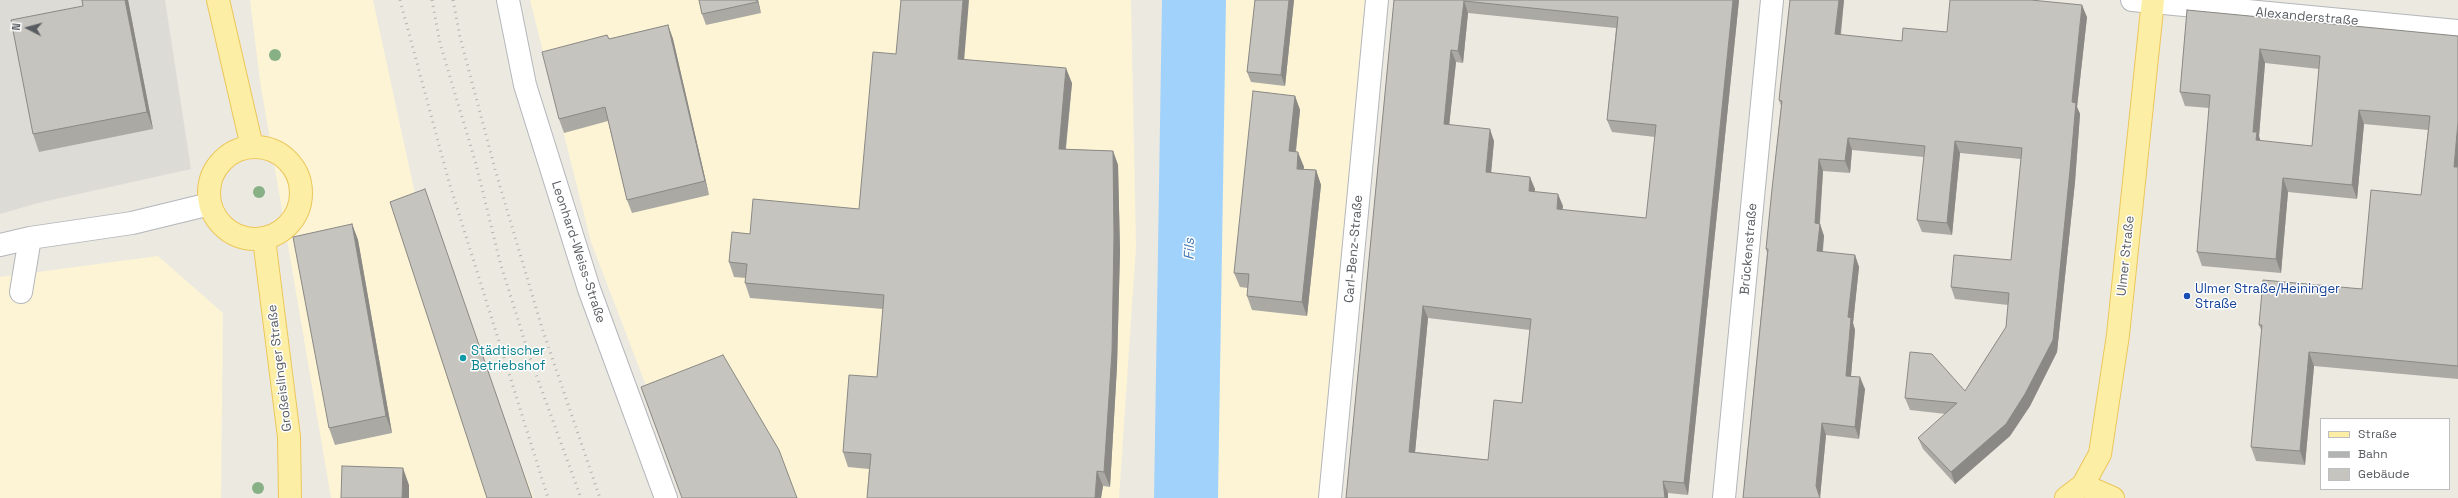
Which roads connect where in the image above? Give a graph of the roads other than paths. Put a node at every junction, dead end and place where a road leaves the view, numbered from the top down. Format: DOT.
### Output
graph roads {
  1 [pos="218,0"];
  2 [pos="508,0"];
  3 [pos="1377,0"];
  4 [pos="1772,0"];
  5 [pos="2132,0"];
  6 [pos="2153,1"];
  7 [pos="2458,31"];
  8 [pos="252,147"];
  9 [pos="210,204"];
  10 [pos="30,238"];
  11 [pos="264,239"];
  12 [pos="0,245"];
  13 [pos="21,292"];
  14 [pos="2084,492"];
  15 [pos="290,498"];
  16 [pos="666,498"];
  17 [pos="1330,498"];
  18 [pos="1724,498"];
  19 [pos="2066,498"];
  20 [pos="2113,498"];
  1 -- 8 [label="main road"];
  2 -- 16 [label="street, Leonhard-Weiss-Straße"];
  3 -- 17 [label="street, Carl-Benz-Straße"];
  4 -- 18 [label="street, Brückenstraße"];
  5 -- 6 [label="street, Alexanderstraße"];
  6 -- 7 [label="street, Alexanderstraße"];
  6 -- 14 [label="main road, Ulmer Straße"];
  8 -- 9 [label="main road"];
  8 -- 11 [label="main road"];
  9 -- 10 [label="street"];
  9 -- 11 [label="main road"];
  10 -- 12 [label="street"];
  10 -- 13 [label="street"];
  11 -- 15 [label="main road, Großeislinger Straße"];
  14 -- 19 [label="main road, Ulmer Straße"];
  14 -- 20 [label="main road"];
}
